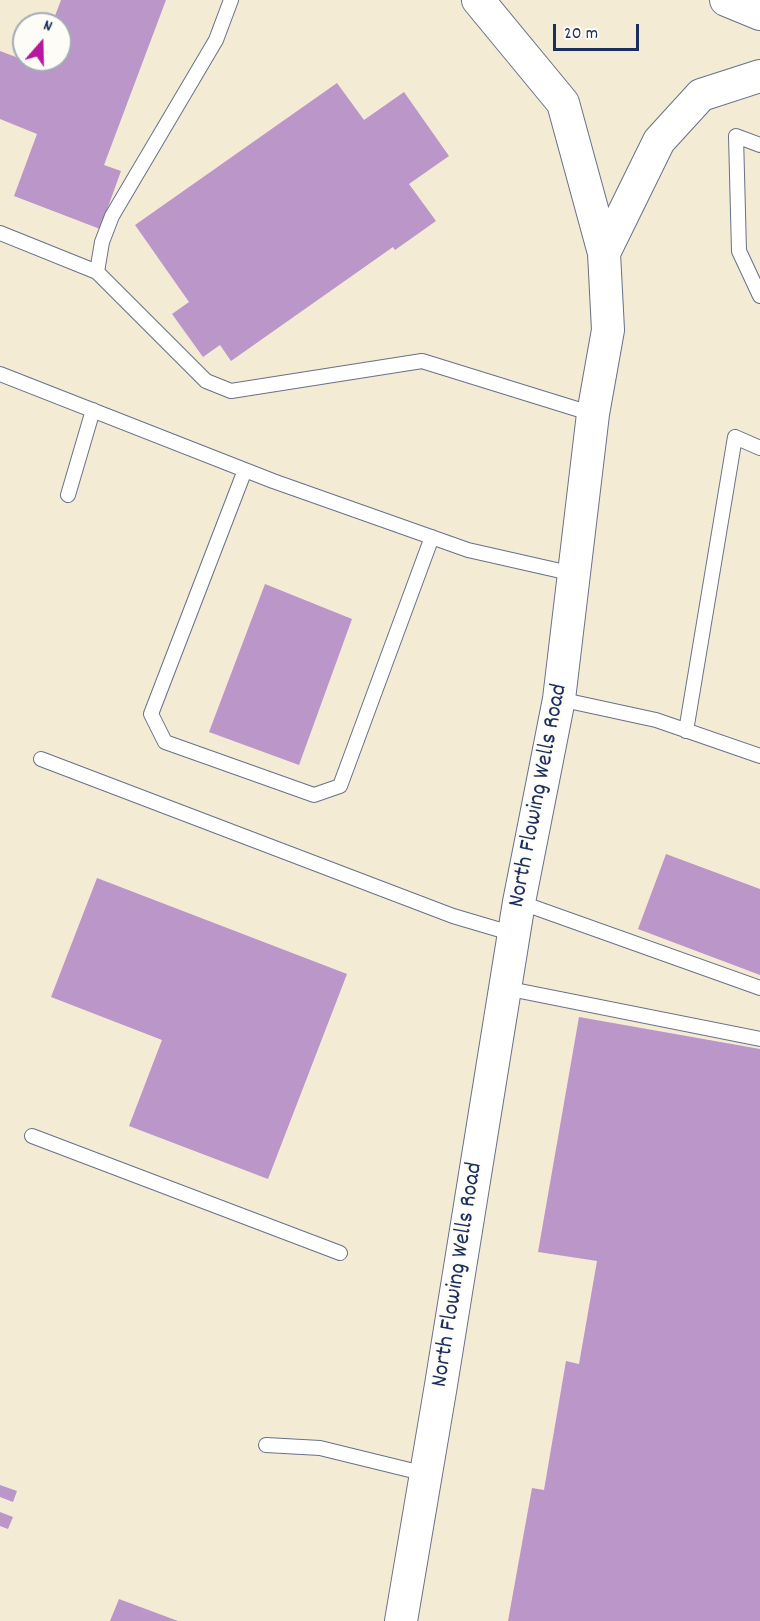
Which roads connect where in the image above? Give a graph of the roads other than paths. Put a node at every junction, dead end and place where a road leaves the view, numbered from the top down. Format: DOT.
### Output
graph roads {
  1 [pos="231,0"];
  2 [pos="478,0"];
  3 [pos="726,0"];
  4 [pos="758,8"];
  5 [pos="760,76"];
  6 [pos="760,145"];
  7 [pos="0,233"];
  8 [pos="604,254"];
  9 [pos="97,272"];
  10 [pos="760,296"];
  11 [pos="0,374"];
  12 [pos="93,410"];
  13 [pos="593,414"];
  14 [pos="760,448"];
  15 [pos="244,470"];
  16 [pos="68,495"];
  17 [pos="432,537"];
  18 [pos="574,574"];
  19 [pos="559,699"];
  20 [pos="686,731"];
  21 [pos="760,756"];
  22 [pos="41,759"];
  23 [pos="519,902"];
  24 [pos="514,933"];
  25 [pos="505,988"];
  26 [pos="760,988"];
  27 [pos="760,1039"];
  28 [pos="32,1136"];
  29 [pos="340,1253"];
  30 [pos="266,1445"];
  31 [pos="426,1473"];
  32 [pos="400,1621"];
  1 -- 9 [label="lane"];
  2 -- 8 [label="street, North Flowing Wells Road"];
  3 -- 4 [label="street"];
  5 -- 8 [label="street"];
  6 -- 10 [label="lane"];
  7 -- 9 [label="lane"];
  8 -- 13 [label="street, North Flowing Wells Road"];
  9 -- 13 [label="lane"];
  11 -- 12 [label="lane"];
  12 -- 15 [label="lane"];
  12 -- 16 [label="lane"];
  13 -- 18 [label="street, North Flowing Wells Road"];
  14 -- 20 [label="lane"];
  15 -- 17 [label="lane"];
  15 -- 17 [label="lane"];
  17 -- 18 [label="lane"];
  18 -- 19 [label="street, North Flowing Wells Road"];
  19 -- 20 [label="lane"];
  19 -- 23 [label="street, North Flowing Wells Road"];
  20 -- 21 [label="lane"];
  22 -- 24 [label="lane"];
  23 -- 24 [label="street, North Flowing Wells Road"];
  23 -- 26 [label="lane"];
  24 -- 25 [label="street, North Flowing Wells Road"];
  25 -- 27 [label="lane"];
  25 -- 31 [label="street, North Flowing Wells Road"];
  28 -- 29 [label="lane"];
  30 -- 31 [label="lane"];
  31 -- 32 [label="street, North Flowing Wells Road"];
}
